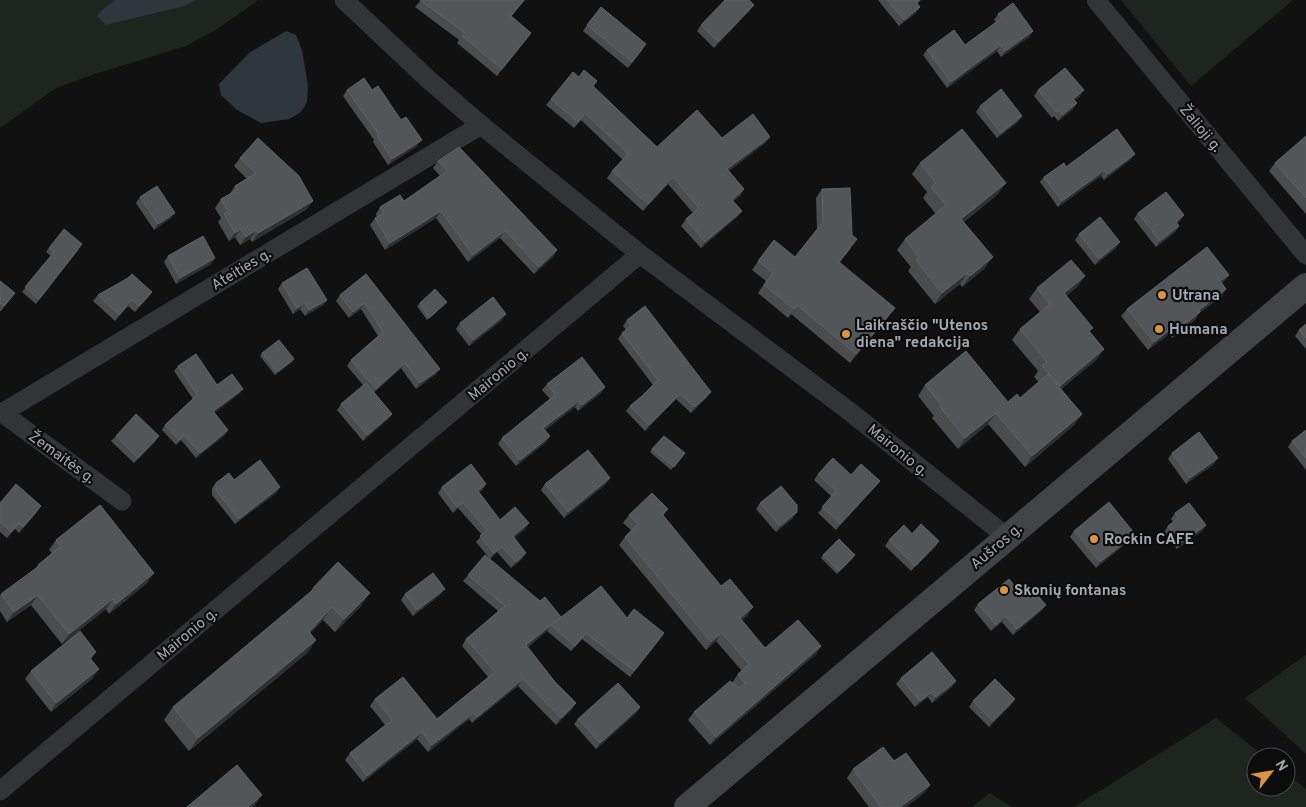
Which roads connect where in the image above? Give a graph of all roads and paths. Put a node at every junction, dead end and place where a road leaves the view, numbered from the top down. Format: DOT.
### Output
graph roads {
  1 [pos="344,0"];
  2 [pos="1096,0"];
  3 [pos="481,124"];
  4 [pos="640,254"];
  5 [pos="1306,255"];
  6 [pos="1306,286"];
  7 [pos="1,413"];
  8 [pos="122,501"];
  9 [pos="1007,537"];
  10 [pos="0,791"];
  11 [pos="687,807"];
  1 -- 3 [label="street"];
  2 -- 5 [label="street, Žalioji g."];
  3 -- 4 [label="street"];
  3 -- 7 [label="street, Ateities g."];
  4 -- 9 [label="street, Maironio g."];
  4 -- 10 [label="street, Maironio g."];
  6 -- 9 [label="street, Aušros g."];
  7 -- 8 [label="street, Žemaitės g."];
  9 -- 11 [label="street, Aušros g."];
}
